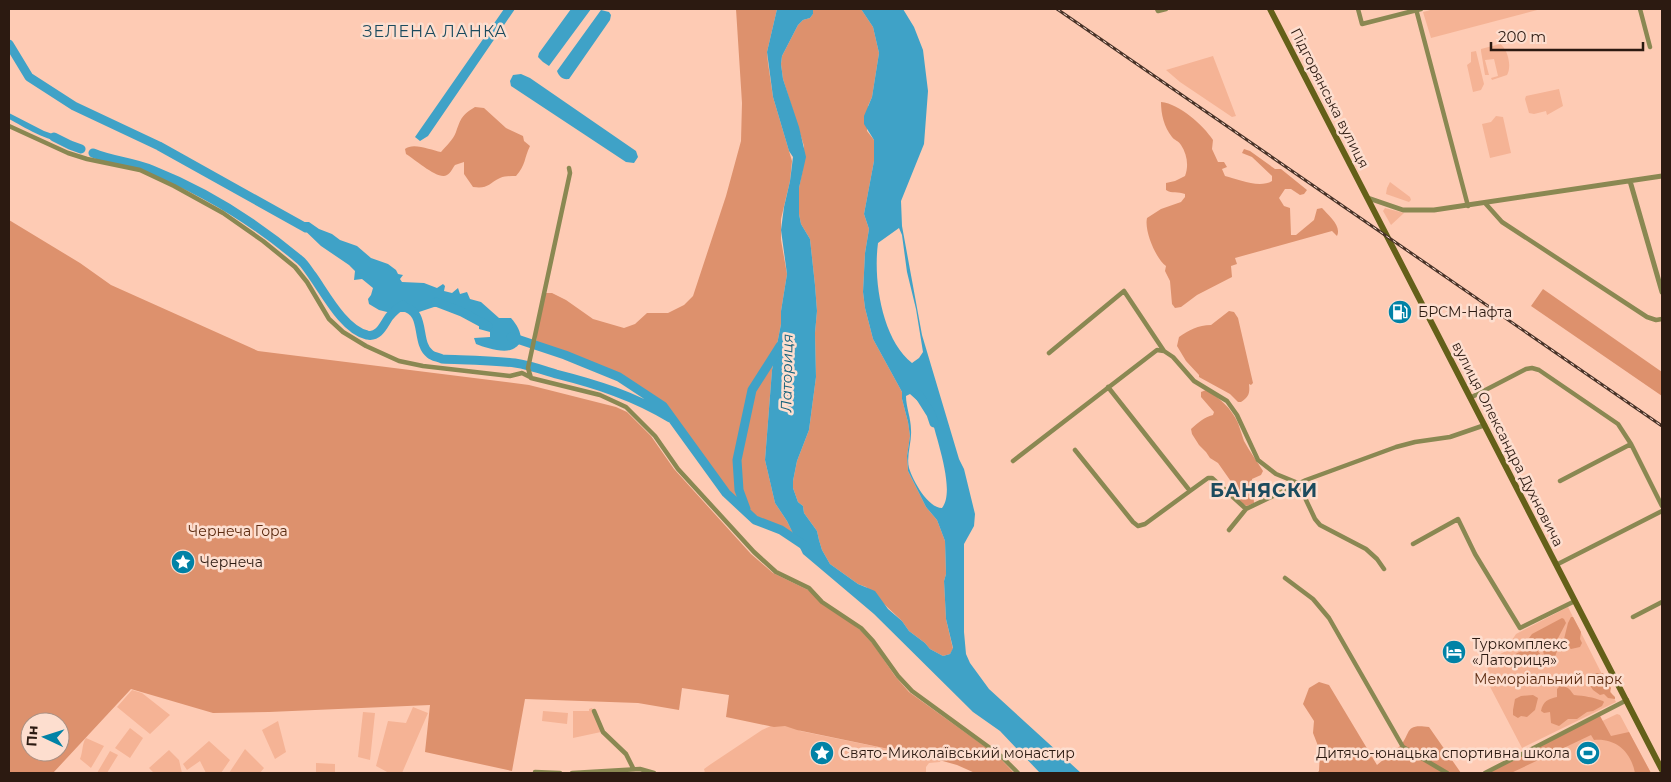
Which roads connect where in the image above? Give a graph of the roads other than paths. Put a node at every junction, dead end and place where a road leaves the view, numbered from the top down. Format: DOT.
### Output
graph roads {
  1 [pos="1157,9"];
  2 [pos="1166,9"];
  3 [pos="1270,9"];
  4 [pos="1358,9"];
  5 [pos="1418,9"];
  6 [pos="1640,9"];
  7 [pos="1650,47"];
  8 [pos="9,126"];
  9 [pos="569,168"];
  10 [pos="1662,176"];
  11 [pos="1630,181"];
  12 [pos="1368,198"];
  13 [pos="1485,203"];
  14 [pos="1468,206"];
  15 [pos="1662,292"];
  16 [pos="1662,318"];
  17 [pos="1164,350"];
  18 [pos="1049,353"];
  19 [pos="531,378"];
  20 [pos="1108,387"];
  21 [pos="1470,398"];
  22 [pos="1485,425"];
  23 [pos="1631,444"];
  24 [pos="1075,450"];
  25 [pos="1013,461"];
  26 [pos="1560,481"];
  27 [pos="1298,483"];
  28 [pos="1190,491"];
  29 [pos="1662,506"];
  30 [pos="1246,509"];
  31 [pos="1662,511"];
  32 [pos="1229,530"];
  33 [pos="1413,544"];
  34 [pos="1556,565"];
  35 [pos="1384,568"];
  36 [pos="1285,578"];
  37 [pos="1575,601"];
  38 [pos="1662,602"];
  39 [pos="1633,617"];
  40 [pos="1627,700"];
  41 [pos="594,711"];
  42 [pos="634,770"];
  43 [pos="1662,770"];
  44 [pos="535,772"];
  45 [pos="560,773"];
  46 [pos="572,773"];
  47 [pos="654,773"];
  48 [pos="1018,773"];
  49 [pos="1447,773"];
  50 [pos="1484,773"];
  1 -- 2 [label="street"];
  3 -- 12 [label="main road, Підгорянська вулиця"];
  4 -- 5 [label="street"];
  5 -- 14 [label="street"];
  6 -- 7 [label="street"];
  8 -- 19 [label="street"];
  9 -- 19 [label="street"];
  10 -- 11 [label="street"];
  11 -- 13 [label="street"];
  11 -- 15 [label="street"];
  12 -- 14 [label="street"];
  12 -- 21 [label="main road, вулиця Олександра Духновича"];
  13 -- 14 [label="street"];
  13 -- 16 [label="street"];
  17 -- 18 [label="street"];
  17 -- 20 [label="street"];
  17 -- 27 [label="street"];
  19 -- 48 [label="street"];
  20 -- 25 [label="street"];
  20 -- 28 [label="street"];
  21 -- 22 [label="main road, вулиця Олександра Духновича"];
  21 -- 23 [label="street"];
  22 -- 27 [label="street"];
  22 -- 34 [label="main road, вулиця Олександра Духновича"];
  23 -- 26 [label="street"];
  23 -- 29 [label="street"];
  24 -- 28 [label="street"];
  27 -- 30 [label="street"];
  27 -- 35 [label="street"];
  28 -- 30 [label="street"];
  30 -- 32 [label="street"];
  31 -- 34 [label="street"];
  33 -- 37 [label="street"];
  34 -- 37 [label="main road, вулиця Олександра Духновича"];
  36 -- 49 [label="street"];
  37 -- 40 [label="main road, вулиця Олександра Духновича"];
  38 -- 39 [label="street"];
  40 -- 43 [label="main road, вулиця Олександра Духновича"];
  40 -- 50 [label="street"];
  41 -- 42 [label="street"];
  42 -- 46 [label="street"];
  42 -- 47 [label="street"];
  44 -- 45 [label="street"];
}
